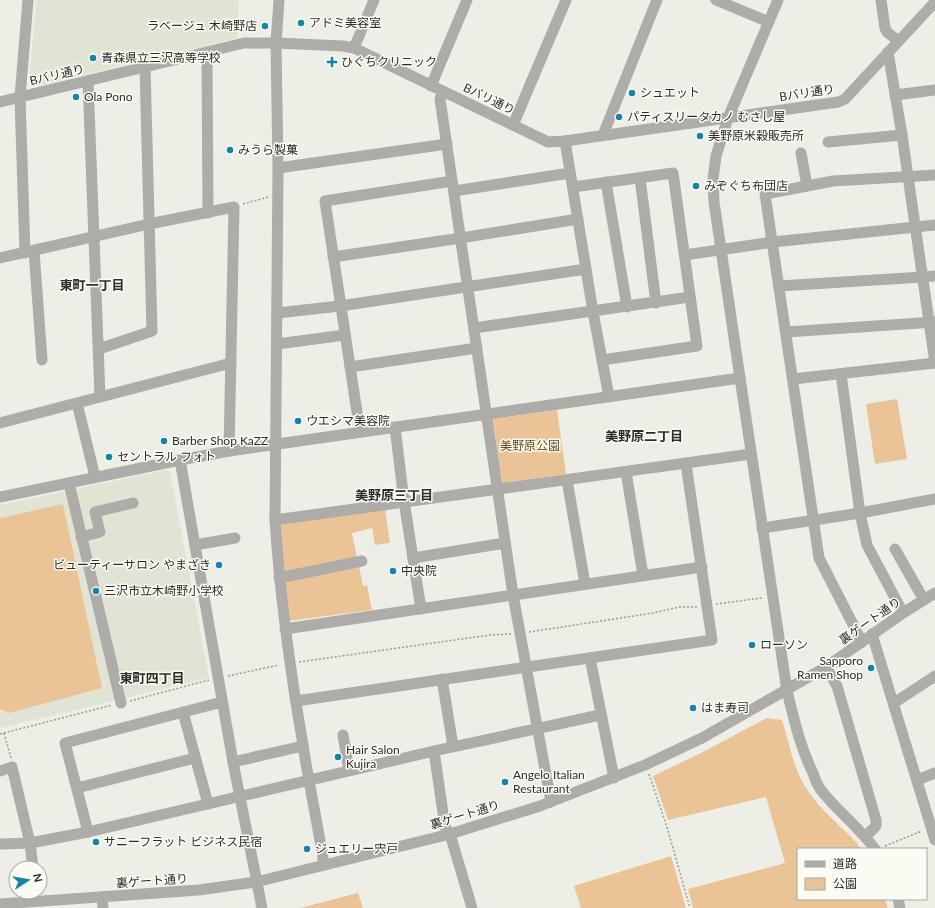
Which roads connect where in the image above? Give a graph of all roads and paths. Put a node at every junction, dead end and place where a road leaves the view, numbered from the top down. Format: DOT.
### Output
graph roads {
  1 [pos="28,0"];
  2 [pos="279,0"];
  3 [pos="374,0"];
  4 [pos="467,0"];
  5 [pos="566,0"];
  6 [pos="657,0"];
  7 [pos="716,0"];
  8 [pos="778,0"];
  9 [pos="881,0"];
  10 [pos="935,2"];
  11 [pos="769,22"];
  12 [pos="898,41"];
  13 [pos="276,43"];
  14 [pos="354,48"];
  15 [pos="207,52"];
  16 [pos="888,52"];
  17 [pos="144,67"];
  18 [pos="88,81"];
  19 [pos="431,86"];
  20 [pos="935,90"];
  21 [pos="443,92"];
  22 [pos="895,95"];
  23 [pos="20,97"];
  24 [pos="0,102"];
  25 [pos="728,118"];
  26 [pos="513,125"];
  27 [pos="604,135"];
  28 [pos="902,135"];
  29 [pos="564,141"];
  30 [pos="828,142"];
  31 [pos="447,144"];
  32 [pos="801,153"];
  33 [pos="278,168"];
  34 [pos="570,173"];
  35 [pos="935,175"];
  36 [pos="908,176"];
  37 [pos="640,178"];
  38 [pos="606,182"];
  39 [pos="453,186"];
  40 [pos="807,186"];
  41 [pos="573,187"];
  42 [pos="278,194"];
  43 [pos="234,207"];
  44 [pos="208,213"];
  45 [pos="578,218"];
  46 [pos="149,224"];
  47 [pos="935,225"];
  48 [pos="915,227"];
  49 [pos="94,237"];
  50 [pos="461,238"];
  51 [pos="773,242"];
  52 [pos="721,249"];
  53 [pos="29,252"];
  54 [pos="685,255"];
  55 [pos="333,257"];
  56 [pos="0,258"];
  57 [pos="586,270"];
  58 [pos="935,276"];
  59 [pos="923,277"];
  60 [pos="780,286"];
  61 [pos="468,288"];
  62 [pos="690,297"];
  63 [pos="656,303"];
  64 [pos="340,306"];
  65 [pos="628,307"];
  66 [pos="277,312"];
  67 [pos="593,312"];
  68 [pos="932,323"];
  69 [pos="474,328"];
  70 [pos="786,332"];
  71 [pos="345,335"];
  72 [pos="277,344"];
  73 [pos="477,348"];
  74 [pos="99,349"];
  75 [pos="42,360"];
  76 [pos="602,360"];
  77 [pos="231,363"];
  78 [pos="935,363"];
  79 [pos="350,368"];
  80 [pos="841,374"];
  81 [pos="740,378"];
  82 [pos="793,379"];
  83 [pos="100,397"];
  84 [pos="609,397"];
  85 [pos="77,403"];
  86 [pos="487,415"];
  87 [pos="0,422"];
  88 [pos="394,427"];
  89 [pos="360,432"];
  90 [pos="275,445"];
  91 [pos="229,452"];
  92 [pos="752,454"];
  93 [pos="180,460"];
  94 [pos="686,464"];
  95 [pos="626,472"];
  96 [pos="95,477"];
  97 [pos="567,480"];
  98 [pos="69,483"];
  99 [pos="497,489"];
  100 [pos="0,497"];
  101 [pos="935,499"];
  102 [pos="404,501"];
  103 [pos="133,503"];
  104 [pos="860,513"];
  105 [pos="275,520"];
  106 [pos="813,520"];
  107 [pos="762,528"];
  108 [pos="81,537"];
  109 [pos="235,538"];
  110 [pos="505,542"];
  111 [pos="195,545"];
  112 [pos="895,549"];
  113 [pos="413,558"];
  114 [pos="362,561"];
  115 [pos="702,567"];
  116 [pos="644,575"];
  117 [pos="279,578"];
  118 [pos="585,584"];
  119 [pos="935,593"];
  120 [pos="513,594"];
  121 [pos="767,597"];
  122 [pos="924,600"];
  123 [pos="707,605"];
  124 [pos="421,609"];
  125 [pos="903,613"];
  126 [pos="285,629"];
  127 [pos="520,633"];
  128 [pos="872,634"];
  129 [pos="862,642"];
  130 [pos="590,658"];
  131 [pos="290,663"];
  132 [pos="826,667"];
  133 [pos="527,668"];
  134 [pos="935,676"];
  135 [pos="218,678"];
  136 [pos="442,679"];
  137 [pos="786,691"];
  138 [pos="296,701"];
  139 [pos="222,702"];
  140 [pos="894,702"];
  141 [pos="121,703"];
  142 [pos="183,712"];
  143 [pos="600,715"];
  144 [pos="537,729"];
  145 [pos="4,733"];
  146 [pos="0,734"];
  147 [pos="343,735"];
  148 [pos="303,746"];
  149 [pos="453,746"];
  150 [pos="434,751"];
  151 [pos="196,758"];
  152 [pos="233,762"];
  153 [pos="646,765"];
  154 [pos="12,768"];
  155 [pos="350,770"];
  156 [pos="0,771"];
  157 [pos="935,773"];
  158 [pos="614,778"];
  159 [pos="309,779"];
  160 [pos="917,780"];
  161 [pos="77,788"];
  162 [pos="240,796"];
  163 [pos="551,802"];
  164 [pos="208,804"];
  165 [pos="931,827"];
  166 [pos="88,832"];
  167 [pos="868,833"];
  168 [pos="450,834"];
  169 [pos="935,840"];
  170 [pos="0,844"];
  171 [pos="30,844"];
  172 [pos="875,848"];
  173 [pos="32,860"];
  174 [pos="324,865"];
  175 [pos="256,882"];
  176 [pos="39,901"];
  177 [pos="102,903"];
  178 [pos="0,904"];
  179 [pos="262,908"];
  180 [pos="472,908"];
  181 [pos="690,908"];
  1 -- 23 [label="street"];
  2 -- 13 [label="street"];
  3 -- 14 [label="street"];
  4 -- 19 [label="street"];
  5 -- 26 [label="street"];
  6 -- 27 [label="street"];
  7 -- 11 [label="street"];
  8 -- 11 [label="street"];
  9 -- 12 [label="street"];
  10 -- 12 [label="street, Bバリ通り"];
  11 -- 25 [label="street"];
  12 -- 16 [label="street, Bバリ通り"];
  13 -- 14 [label="street, Bバリ通り"];
  13 -- 15 [label="street, Bバリ通り"];
  13 -- 33 [label="street"];
  14 -- 19 [label="street, Bバリ通り"];
  15 -- 17 [label="street, Bバリ通り"];
  15 -- 44 [label="street"];
  16 -- 22 [label="street"];
  16 -- 25 [label="street, Bバリ通り"];
  17 -- 18 [label="street, Bバリ通り"];
  17 -- 46 [label="street"];
  18 -- 23 [label="street, Bバリ通り"];
  18 -- 49 [label="street"];
  19 -- 21 [label="street, Bバリ通り"];
  20 -- 22 [label="street"];
  21 -- 26 [label="street, Bバリ通り"];
  21 -- 31 [label="street"];
  22 -- 28 [label="street"];
  23 -- 24 [label="street, Bバリ通り"];
  23 -- 53 [label="street"];
  25 -- 27 [label="street, Bバリ通り"];
  25 -- 52 [label="street"];
  26 -- 29 [label="street, Bバリ通り"];
  27 -- 29 [label="street, Bバリ通り"];
  28 -- 30 [label="street"];
  28 -- 36 [label="street"];
  29 -- 34 [label="street"];
  31 -- 33 [label="street"];
  31 -- 39 [label="street"];
  32 -- 40 [label="street"];
  33 -- 42 [label="street"];
  34 -- 39 [label="street"];
  34 -- 41 [label="street"];
  35 -- 36 [label="street"];
  36 -- 40 [label="street"];
  36 -- 48 [label="street"];
  37 -- 38 [label="street"];
  37 -- 54 [label="street"];
  37 -- 63 [label="street"];
  38 -- 41 [label="street"];
  38 -- 65 [label="street"];
  39 -- 50 [label="street"];
  39 -- 55 [label="street"];
  40 -- 51 [label="street"];
  41 -- 45 [label="street"];
  42 -- 43 [label="path"];
  42 -- 66 [label="street"];
  43 -- 44 [label="street"];
  43 -- 77 [label="street"];
  44 -- 46 [label="street"];
  45 -- 50 [label="street"];
  45 -- 57 [label="street"];
  46 -- 49 [label="street"];
  46 -- 74 [label="street"];
  47 -- 48 [label="street"];
  48 -- 51 [label="street"];
  48 -- 59 [label="street"];
  49 -- 53 [label="street"];
  49 -- 74 [label="street"];
  50 -- 55 [label="street"];
  50 -- 61 [label="street"];
  51 -- 52 [label="street"];
  51 -- 60 [label="street"];
  52 -- 54 [label="street"];
  52 -- 81 [label="street"];
  53 -- 56 [label="street"];
  53 -- 75 [label="street"];
  54 -- 62 [label="street"];
  55 -- 64 [label="street"];
  57 -- 61 [label="street"];
  57 -- 67 [label="street"];
  58 -- 59 [label="street"];
  59 -- 60 [label="street"];
  59 -- 68 [label="street"];
  60 -- 70 [label="street"];
  61 -- 64 [label="street"];
  61 -- 69 [label="street"];
  62 -- 63 [label="street"];
  62 -- 76 [label="street"];
  63 -- 65 [label="street"];
  64 -- 66 [label="street"];
  64 -- 71 [label="street"];
  65 -- 67 [label="street"];
  66 -- 72 [label="street"];
  67 -- 69 [label="street"];
  67 -- 76 [label="street"];
  68 -- 70 [label="street"];
  68 -- 78 [label="street"];
  69 -- 73 [label="street"];
  70 -- 82 [label="street"];
  71 -- 72 [label="street"];
  71 -- 79 [label="street"];
  72 -- 90 [label="street"];
  73 -- 79 [label="street"];
  73 -- 86 [label="street"];
  74 -- 83 [label="street"];
  76 -- 84 [label="street"];
  77 -- 83 [label="street"];
  77 -- 91 [label="street"];
  78 -- 80 [label="street"];
  79 -- 89 [label="street"];
  80 -- 82 [label="street"];
  80 -- 104 [label="street"];
  81 -- 84 [label="street"];
  81 -- 92 [label="street"];
  82 -- 106 [label="street"];
  83 -- 85 [label="street"];
  84 -- 86 [label="street"];
  85 -- 87 [label="street"];
  85 -- 96 [label="street"];
  86 -- 88 [label="street"];
  86 -- 99 [label="street"];
  88 -- 89 [label="street"];
  88 -- 102 [label="street"];
  89 -- 90 [label="street"];
  90 -- 91 [label="street"];
  90 -- 105 [label="street"];
  91 -- 93 [label="street"];
  92 -- 94 [label="street"];
  92 -- 107 [label="street"];
  93 -- 96 [label="street"];
  93 -- 111 [label="street"];
  94 -- 95 [label="street"];
  94 -- 115 [label="street"];
  95 -- 97 [label="street"];
  95 -- 116 [label="street"];
  96 -- 98 [label="street"];
  97 -- 99 [label="street"];
  97 -- 118 [label="street"];
  98 -- 100 [label="street"];
  98 -- 108 [label="street"];
  99 -- 102 [label="street"];
  99 -- 110 [label="street"];
  101 -- 104 [label="street"];
  102 -- 105 [label="street"];
  102 -- 113 [label="street"];
  103 -- 108 [label="street"];
  104 -- 106 [label="street"];
  104 -- 125 [label="street"];
  105 -- 117 [label="street"];
  106 -- 107 [label="street"];
  106 -- 129 [label="street"];
  107 -- 137 [label="street"];
  108 -- 141 [label="street"];
  109 -- 111 [label="street"];
  110 -- 113 [label="street"];
  110 -- 120 [label="street"];
  111 -- 135 [label="street"];
  112 -- 122 [label="street"];
  113 -- 124 [label="street"];
  114 -- 117 [label="street"];
  115 -- 116 [label="street"];
  115 -- 123 [label="street"];
  116 -- 118 [label="street"];
  117 -- 126 [label="street"];
  118 -- 120 [label="street"];
  119 -- 122 [label="street, 裏ゲート通り"];
  120 -- 124 [label="street"];
  120 -- 127 [label="street"];
  121 -- 123 [label="path"];
  122 -- 125 [label="street, 裏ゲート通り"];
  123 -- 127 [label="path"];
  123 -- 130 [label="street"];
  124 -- 126 [label="street"];
  125 -- 128 [label="street, 裏ゲート通り"];
  126 -- 131 [label="street"];
  127 -- 131 [label="path"];
  127 -- 133 [label="street"];
  128 -- 129 [label="street, 裏ゲート通り"];
  128 -- 140 [label="street"];
  129 -- 132 [label="street, 裏ゲート通り"];
  130 -- 133 [label="street"];
  130 -- 143 [label="street"];
  131 -- 135 [label="path"];
  131 -- 138 [label="street"];
  132 -- 137 [label="street, 裏ゲート通り"];
  132 -- 167 [label="street"];
  133 -- 136 [label="street"];
  133 -- 144 [label="street"];
  134 -- 140 [label="street"];
  135 -- 139 [label="street"];
  135 -- 141 [label="path"];
  136 -- 138 [label="street"];
  136 -- 149 [label="street"];
  137 -- 153 [label="street, 裏ゲート通り"];
  137 -- 167 [label="street"];
  138 -- 148 [label="street"];
  139 -- 142 [label="street"];
  139 -- 152 [label="street"];
  140 -- 160 [label="street"];
  141 -- 145 [label="path"];
  142 -- 151 [label="street"];
  142 -- 161 [label="street"];
  143 -- 144 [label="street"];
  143 -- 158 [label="street"];
  144 -- 149 [label="street"];
  144 -- 163 [label="street"];
  145 -- 146 [label="path"];
  145 -- 154 [label="path"];
  147 -- 155 [label="street"];
  148 -- 152 [label="street"];
  148 -- 159 [label="street"];
  149 -- 150 [label="street"];
  150 -- 155 [label="street"];
  150 -- 168 [label="street"];
  151 -- 161 [label="street"];
  151 -- 164 [label="street"];
  152 -- 162 [label="street"];
  153 -- 158 [label="street, 裏ゲート通り"];
  153 -- 181 [label="path"];
  154 -- 156 [label="street"];
  154 -- 171 [label="street"];
  155 -- 159 [label="street"];
  157 -- 160 [label="street"];
  158 -- 163 [label="street, 裏ゲート通り"];
  159 -- 162 [label="street"];
  159 -- 174 [label="street"];
  160 -- 165 [label="street"];
  161 -- 166 [label="street"];
  162 -- 164 [label="street"];
  162 -- 175 [label="street"];
  163 -- 168 [label="street, 裏ゲート通り"];
  164 -- 166 [label="street"];
  165 -- 167 [label="path"];
  165 -- 169 [label="street"];
  166 -- 171 [label="street"];
  167 -- 172 [label="street"];
  168 -- 174 [label="street, 裏ゲート通り"];
  168 -- 180 [label="street"];
  170 -- 171 [label="street"];
  171 -- 173 [label="street"];
  174 -- 175 [label="street, 裏ゲート通り"];
  175 -- 177 [label="street, 裏ゲート通り"];
  175 -- 179 [label="street"];
  176 -- 177 [label="street, 裏ゲート通り"];
  176 -- 178 [label="street, 裏ゲート通り"];
}
